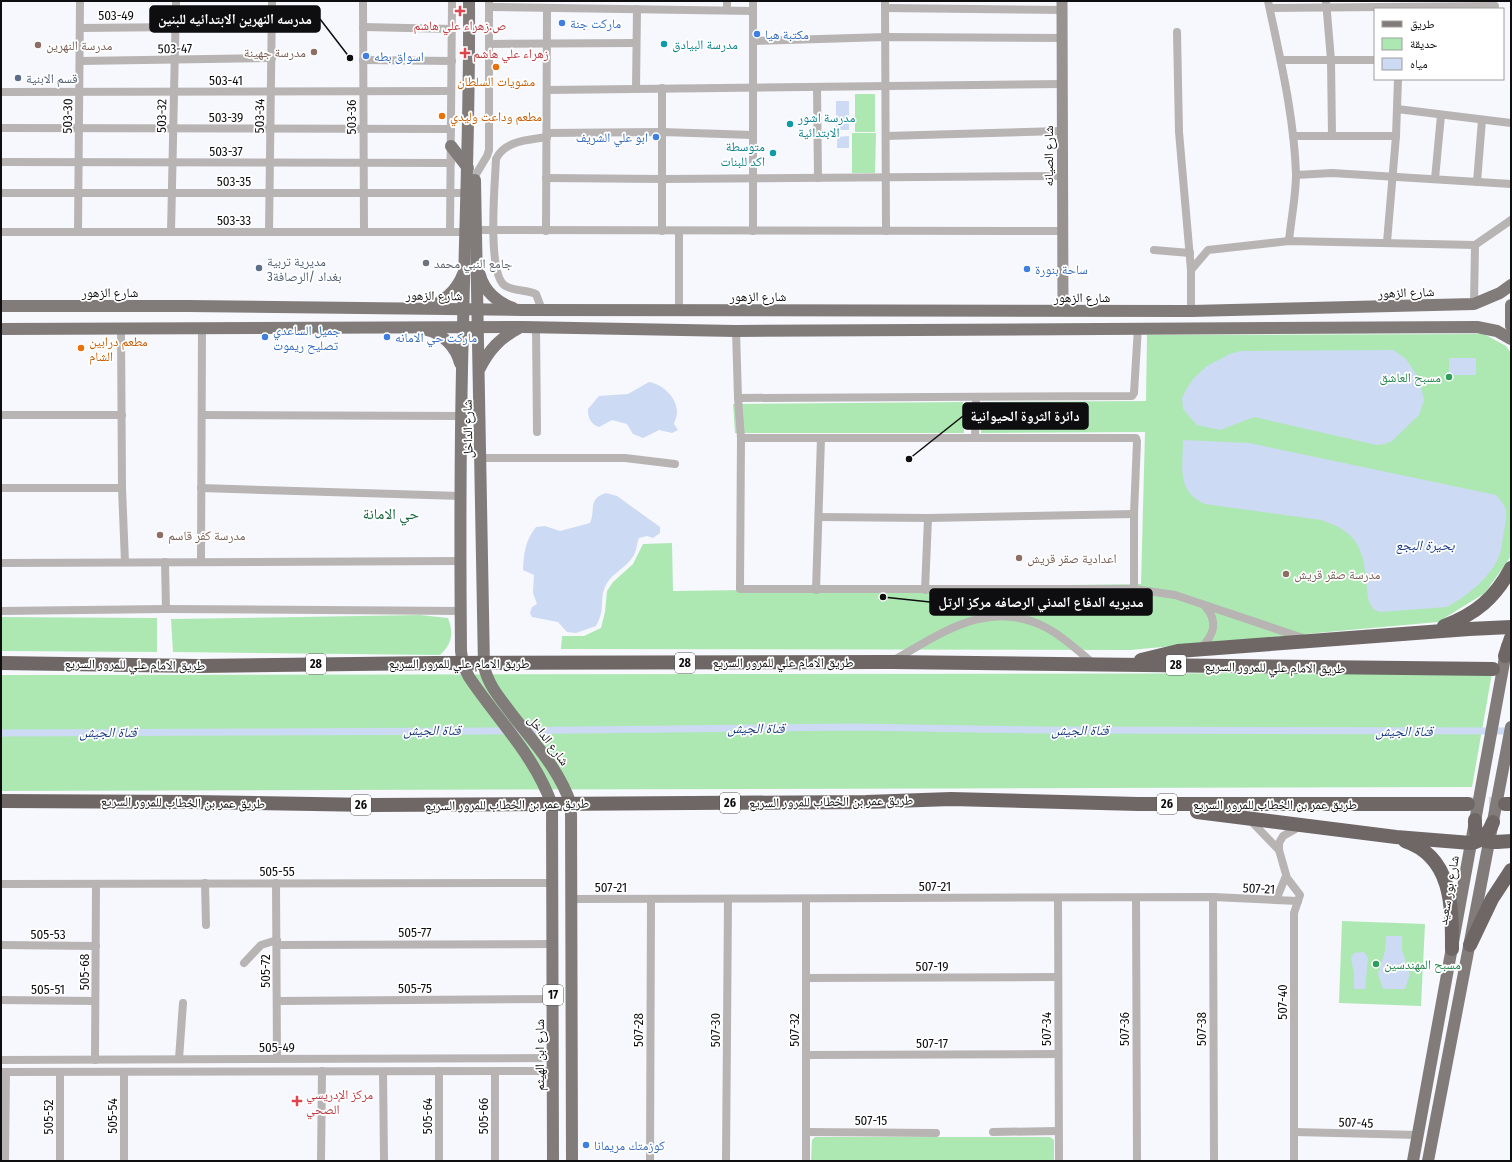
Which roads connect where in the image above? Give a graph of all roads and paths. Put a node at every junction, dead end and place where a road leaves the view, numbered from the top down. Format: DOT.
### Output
graph roads {
  1 [pos="80,1"];
  2 [pos="176,1"];
  3 [pos="272,1"];
  4 [pos="363,1"];
  5 [pos="452,1"];
  6 [pos="469,1"];
  7 [pos="477,1"];
  8 [pos="753,1"];
  9 [pos="489,4"];
  10 [pos="536,4"];
  11 [pos="1269,4"];
  12 [pos="1326,4"];
  13 [pos="597,5"];
  14 [pos="727,5"];
  15 [pos="885,5"];
  16 [pos="1063,6"];
  17 [pos="1495,6"];
  18 [pos="547,8"];
  19 [pos="637,9"];
  20 [pos="753,10"];
  21 [pos="272,26"];
  22 [pos="175,27"];
  23 [pos="363,27"];
  24 [pos="80,28"];
  25 [pos="452,29"];
  26 [pos="1177,32"];
  27 [pos="886,37"];
  28 [pos="1063,38"];
  29 [pos="753,41"];
  30 [pos="636,43"];
  31 [pos="489,44"];
  32 [pos="547,44"];
  33 [pos="272,58"];
  34 [pos="175,60"];
  35 [pos="363,60"];
  36 [pos="452,60"];
  37 [pos="1282,60"];
  38 [pos="1331,60"];
  39 [pos="1374,60"];
  40 [pos="80,61"];
  41 [pos="1398,80"];
  42 [pos="1063,84"];
  43 [pos="886,86"];
  44 [pos="817,87"];
  45 [pos="662,88"];
  46 [pos="753,88"];
  47 [pos="636,89"];
  48 [pos="547,90"];
  49 [pos="271,91"];
  50 [pos="363,91"];
  51 [pos="451,91"];
  52 [pos="1,92"];
  53 [pos="79,92"];
  54 [pos="174,92"];
  55 [pos="1397,109"];
  56 [pos="1441,115"];
  57 [pos="1482,120"];
  58 [pos="1511,123"];
  59 [pos="1,128"];
  60 [pos="79,129"];
  61 [pos="173,129"];
  62 [pos="271,129"];
  63 [pos="364,129"];
  64 [pos="451,129"];
  65 [pos="1062,131"];
  66 [pos="662,132"];
  67 [pos="753,134"];
  68 [pos="546,135"];
  69 [pos="886,136"];
  70 [pos="1292,136"];
  71 [pos="1332,136"];
  72 [pos="1396,136"];
  73 [pos="451,146"];
  74 [pos="498,154"];
  75 [pos="487,156"];
  76 [pos="1,162"];
  77 [pos="79,162"];
  78 [pos="172,163"];
  79 [pos="270,163"];
  80 [pos="364,163"];
  81 [pos="451,163"];
  82 [pos="472,172"];
  83 [pos="1296,175"];
  84 [pos="1061,176"];
  85 [pos="1391,177"];
  86 [pos="546,178"];
  87 [pos="753,178"];
  88 [pos="818,178"];
  89 [pos="886,178"];
  90 [pos="1435,179"];
  91 [pos="663,180"];
  92 [pos="1477,182"];
  93 [pos="1511,184"];
  94 [pos="1,193"];
  95 [pos="78,193"];
  96 [pos="172,193"];
  97 [pos="270,193"];
  98 [pos="364,193"];
  99 [pos="451,193"];
  100 [pos="467,193"];
  101 [pos="1511,220"];
  102 [pos="493,230"];
  103 [pos="471,231"];
  104 [pos="546,231"];
  105 [pos="662,231"];
  106 [pos="679,231"];
  107 [pos="753,231"];
  108 [pos="886,231"];
  109 [pos="1063,231"];
  110 [pos="1,232"];
  111 [pos="78,232"];
  112 [pos="171,232"];
  113 [pos="269,232"];
  114 [pos="364,232"];
  115 [pos="450,232"];
  116 [pos="1289,241"];
  117 [pos="1387,242"];
  118 [pos="1475,245"];
  119 [pos="1154,250"];
  120 [pos="1190,253"];
  121 [pos="465,267"];
  122 [pos="477,267"];
  123 [pos="1191,270"];
  124 [pos="1511,285"];
  125 [pos="1474,304"];
  126 [pos="1,306"];
  127 [pos="1511,306"];
  128 [pos="420,309"];
  129 [pos="463,310"];
  130 [pos="479,310"];
  131 [pos="522,310"];
  132 [pos="542,310"];
  133 [pos="678,310"];
  134 [pos="1063,310"];
  135 [pos="1139,311"];
  136 [pos="1191,311"];
  137 [pos="1511,326"];
  138 [pos="522,327"];
  139 [pos="536,327"];
  140 [pos="1138,327"];
  141 [pos="420,328"];
  142 [pos="463,328"];
  143 [pos="479,328"];
  144 [pos="121,329"];
  145 [pos="202,329"];
  146 [pos="1,330"];
  147 [pos="736,330"];
  148 [pos="1511,339"];
  149 [pos="462,369"];
  150 [pos="480,370"];
  151 [pos="480,394"];
  152 [pos="462,395"];
  153 [pos="976,397"];
  154 [pos="738,398"];
  155 [pos="122,415"];
  156 [pos="202,415"];
  157 [pos="1,416"];
  158 [pos="462,416"];
  159 [pos="537,432"];
  160 [pos="741,438"];
  161 [pos="821,438"];
  162 [pos="975,438"];
  163 [pos="481,458"];
  164 [pos="676,464"];
  165 [pos="1,488"];
  166 [pos="122,488"];
  167 [pos="202,488"];
  168 [pos="461,496"];
  169 [pos="1134,514"];
  170 [pos="819,517"];
  171 [pos="928,518"];
  172 [pos="201,561"];
  173 [pos="460,561"];
  174 [pos="125,562"];
  175 [pos="165,562"];
  176 [pos="1,563"];
  177 [pos="1511,568"];
  178 [pos="1134,589"];
  179 [pos="816,590"];
  180 [pos="926,590"];
  181 [pos="1205,605"];
  182 [pos="166,609"];
  183 [pos="1,611"];
  184 [pos="461,611"];
  185 [pos="1510,630"];
  186 [pos="1425,632"];
  187 [pos="1312,641"];
  188 [pos="1199,650"];
  189 [pos="1505,656"];
  190 [pos="892,662"];
  191 [pos="1,663"];
  192 [pos="1094,664"];
  193 [pos="1125,665"];
  194 [pos="1493,669"];
  195 [pos="1511,727"];
  196 [pos="1,801"];
  197 [pos="1138,804"];
  198 [pos="1468,804"];
  199 [pos="1248,818"];
  200 [pos="1475,820"];
  201 [pos="1304,825"];
  202 [pos="552,828"];
  203 [pos="1482,836"];
  204 [pos="1396,837"];
  205 [pos="1511,841"];
  206 [pos="1279,850"];
  207 [pos="1511,870"];
  208 [pos="1286,876"];
  209 [pos="205,883"];
  210 [pos="276,883"];
  211 [pos="553,883"];
  212 [pos="1,884"];
  213 [pos="96,884"];
  214 [pos="1213,897"];
  215 [pos="1058,898"];
  216 [pos="1136,898"];
  217 [pos="571,899"];
  218 [pos="728,899"];
  219 [pos="806,899"];
  220 [pos="650,900"];
  221 [pos="1276,900"];
  222 [pos="1298,902"];
  223 [pos="206,925"];
  224 [pos="571,926"];
  225 [pos="553,927"];
  226 [pos="277,943"];
  227 [pos="553,944"];
  228 [pos="1,945"];
  229 [pos="96,946"];
  230 [pos="1470,946"];
  231 [pos="1452,949"];
  232 [pos="244,963"];
  233 [pos="1058,977"];
  234 [pos="806,978"];
  235 [pos="1,1000"];
  236 [pos="553,1000"];
  237 [pos="96,1001"];
  238 [pos="277,1001"];
  239 [pos="183,1002"];
  240 [pos="1058,1054"];
  241 [pos="806,1055"];
  242 [pos="553,1058"];
  243 [pos="77,1059"];
  244 [pos="179,1059"];
  245 [pos="277,1059"];
  246 [pos="1,1060"];
  247 [pos="95,1060"];
  248 [pos="322,1071"];
  249 [pos="439,1071"];
  250 [pos="495,1071"];
  251 [pos="553,1071"];
  252 [pos="3,1072"];
  253 [pos="78,1072"];
  254 [pos="124,1072"];
  255 [pos="383,1072"];
  256 [pos="60,1073"];
  257 [pos="1058,1131"];
  258 [pos="806,1132"];
  259 [pos="993,1132"];
  260 [pos="1294,1132"];
  261 [pos="936,1133"];
  262 [pos="1418,1136"];
  263 [pos="5,1161"];
  264 [pos="60,1161"];
  265 [pos="124,1161"];
  266 [pos="321,1161"];
  267 [pos="384,1161"];
  268 [pos="439,1161"];
  269 [pos="495,1161"];
  270 [pos="553,1161"];
  271 [pos="572,1161"];
  272 [pos="650,1161"];
  273 [pos="726,1161"];
  274 [pos="806,1161"];
  275 [pos="1059,1161"];
  276 [pos="1137,1161"];
  277 [pos="1214,1161"];
  278 [pos="1294,1161"];
  279 [pos="1413,1161"];
  280 [pos="1428,1161"];
  1 -- 24 [label="street, 503-30"];
  2 -- 22 [label="street, 503-32"];
  3 -- 21 [label="street, 503-34"];
  4 -- 23 [label="street, 503-36"];
  5 -- 25 [label="street"];
  6 -- 82 [label="main road, شارع الداخل"];
  7 -- 82 [label="main road, شارع الداخل"];
  8 -- 20 [label="street"];
  9 -- 10 [label="street"];
  9 -- 31 [label="street"];
  10 -- 18 [label="street"];
  11 -- 12 [label="street"];
  11 -- 37 [label="street"];
  12 -- 17 [label="street"];
  12 -- 38 [label="street"];
  13 -- 18 [label="street"];
  13 -- 19 [label="street"];
  14 -- 19 [label="street"];
  14 -- 20 [label="street"];
  15 -- 16 [label="street"];
  15 -- 27 [label="street"];
  16 -- 28 [label="street, شارع الصيانه"];
  18 -- 32 [label="street"];
  19 -- 30 [label="street"];
  20 -- 29 [label="street"];
  21 -- 22 [label="street, 503-49"];
  21 -- 33 [label="street, 503-34"];
  22 -- 24 [label="street, 503-49"];
  22 -- 34 [label="street, 503-32"];
  23 -- 25 [label="street"];
  23 -- 35 [label="street, 503-36"];
  24 -- 40 [label="street, 503-30"];
  25 -- 36 [label="street"];
  26 -- 120 [label="street"];
  27 -- 28 [label="street"];
  27 -- 29 [label="street"];
  27 -- 43 [label="street"];
  28 -- 42 [label="street, شارع الصيانه"];
  29 -- 46 [label="street"];
  30 -- 32 [label="street"];
  30 -- 47 [label="street"];
  31 -- 32 [label="street"];
  31 -- 75 [label="street"];
  32 -- 48 [label="street"];
  33 -- 34 [label="street, 503-47"];
  33 -- 49 [label="street, 503-34"];
  34 -- 40 [label="street, 503-47"];
  34 -- 54 [label="street, 503-32"];
  35 -- 36 [label="street"];
  35 -- 50 [label="street, 503-36"];
  36 -- 51 [label="street"];
  37 -- 38 [label="street"];
  37 -- 70 [label="street"];
  38 -- 39 [label="street"];
  38 -- 71 [label="street"];
  40 -- 53 [label="street, 503-30"];
  41 -- 55 [label="street"];
  42 -- 43 [label="street"];
  42 -- 65 [label="street, شارع الصيانه"];
  43 -- 44 [label="street"];
  43 -- 69 [label="street"];
  44 -- 46 [label="street"];
  44 -- 88 [label="street"];
  45 -- 46 [label="street"];
  45 -- 47 [label="street"];
  45 -- 66 [label="street"];
  46 -- 67 [label="street"];
  47 -- 48 [label="street"];
  48 -- 68 [label="street"];
  49 -- 50 [label="street, 503-41"];
  49 -- 54 [label="street, 503-41"];
  49 -- 62 [label="street, 503-34"];
  50 -- 51 [label="street, 503-41"];
  50 -- 63 [label="street, 503-36"];
  51 -- 64 [label="street"];
  52 -- 53 [label="street, 503-41"];
  53 -- 54 [label="street, 503-41"];
  53 -- 60 [label="street, 503-30"];
  54 -- 61 [label="street, 503-32"];
  55 -- 56 [label="street"];
  55 -- 72 [label="street"];
  56 -- 57 [label="street"];
  56 -- 90 [label="street"];
  57 -- 58 [label="street"];
  57 -- 92 [label="street"];
  59 -- 60 [label="street, 503-39"];
  60 -- 61 [label="street, 503-39"];
  60 -- 77 [label="street, 503-30"];
  61 -- 62 [label="street, 503-39"];
  61 -- 78 [label="street, 503-32"];
  62 -- 63 [label="street, 503-39"];
  62 -- 79 [label="street, 503-34"];
  63 -- 64 [label="street, 503-39"];
  63 -- 80 [label="street, 503-36"];
  64 -- 73 [label="street"];
  65 -- 69 [label="street"];
  65 -- 84 [label="street, شارع الصيانه"];
  66 -- 67 [label="street"];
  66 -- 68 [label="street"];
  66 -- 91 [label="street"];
  67 -- 87 [label="street"];
  68 -- 74 [label="street"];
  68 -- 86 [label="street"];
  69 -- 89 [label="street"];
  70 -- 71 [label="street"];
  70 -- 83 [label="street"];
  71 -- 72 [label="street"];
  72 -- 85 [label="street"];
  73 -- 81 [label="street"];
  73 -- 82 [label="main road"];
  74 -- 75 [label="street"];
  74 -- 102 [label="street"];
  75 -- 82 [label="street"];
  76 -- 77 [label="street, 503-37"];
  77 -- 78 [label="street, 503-37"];
  77 -- 95 [label="street, 503-30"];
  78 -- 79 [label="street, 503-37"];
  78 -- 96 [label="street, 503-32"];
  79 -- 80 [label="street, 503-37"];
  79 -- 97 [label="street, 503-34"];
  80 -- 81 [label="street, 503-37"];
  80 -- 98 [label="street, 503-36"];
  81 -- 99 [label="street"];
  82 -- 100 [label="main road, شارع الداخل"];
  82 -- 103 [label="main road, شارع الداخل"];
  83 -- 85 [label="street"];
  83 -- 116 [label="street"];
  84 -- 89 [label="street"];
  84 -- 109 [label="street, شارع الصيانه"];
  85 -- 90 [label="street"];
  85 -- 117 [label="street"];
  86 -- 91 [label="street"];
  86 -- 104 [label="street"];
  87 -- 88 [label="street"];
  87 -- 91 [label="street"];
  87 -- 107 [label="street"];
  88 -- 89 [label="street"];
  89 -- 108 [label="street"];
  90 -- 92 [label="street"];
  91 -- 105 [label="street"];
  92 -- 93 [label="street"];
  94 -- 95 [label="street, 503-35"];
  95 -- 96 [label="street, 503-35"];
  95 -- 111 [label="street, 503-30"];
  96 -- 97 [label="street, 503-35"];
  96 -- 112 [label="street, 503-32"];
  97 -- 98 [label="street, 503-35"];
  97 -- 113 [label="street, 503-34"];
  98 -- 99 [label="street, 503-35"];
  98 -- 114 [label="street, 503-36"];
  99 -- 100 [label="street, 503-35"];
  99 -- 115 [label="street"];
  100 -- 103 [label="main road, شارع الداخل"];
  101 -- 118 [label="street"];
  102 -- 103 [label="street, 503-33"];
  102 -- 104 [label="street, 503-33"];
  102 -- 132 [label="street"];
  103 -- 115 [label="street, 503-33"];
  103 -- 121 [label="main road, شارع الداخل"];
  103 -- 122 [label="main road, شارع الداخل"];
  104 -- 105 [label="street, 503-33"];
  105 -- 106 [label="street, 503-33"];
  106 -- 107 [label="street, 503-33"];
  106 -- 133 [label="street"];
  107 -- 108 [label="street, 503-33"];
  108 -- 109 [label="street, 503-33"];
  109 -- 134 [label="street, شارع الصيانه"];
  110 -- 111 [label="street, 503-33"];
  111 -- 112 [label="street, 503-33"];
  112 -- 113 [label="street, 503-33"];
  113 -- 114 [label="street, 503-33"];
  114 -- 115 [label="street, 503-33"];
  116 -- 117 [label="street"];
  116 -- 123 [label="street"];
  117 -- 118 [label="street"];
  118 -- 125 [label="street"];
  119 -- 120 [label="street"];
  120 -- 123 [label="street"];
  121 -- 128 [label="main road"];
  121 -- 129 [label="main road, شارع الداخل"];
  122 -- 130 [label="main road, شارع الداخل"];
  122 -- 131 [label="main road"];
  123 -- 136 [label="street"];
  124 -- 125 [label="main road, شارع الزهور"];
  125 -- 136 [label="main road, شارع الزهور"];
  126 -- 128 [label="main road, شارع الزهور"];
  127 -- 137 [label="main road"];
  128 -- 129 [label="main road, شارع الزهور"];
  129 -- 130 [label="main road, شارع الزهور"];
  129 -- 142 [label="main road, شارع الداخل"];
  130 -- 131 [label="main road, شارع الزهور"];
  130 -- 143 [label="main road, شارع الداخل"];
  131 -- 132 [label="main road, شارع الزهور"];
  132 -- 133 [label="main road, شارع الزهور"];
  133 -- 134 [label="main road, شارع الزهور"];
  134 -- 135 [label="main road, شارع الزهور"];
  135 -- 136 [label="main road, شارع الزهور"];
  135 -- 140 [label="main road"];
  138 -- 139 [label="main road"];
  138 -- 143 [label="main road"];
  138 -- 150 [label="main road"];
  139 -- 147 [label="main road"];
  139 -- 159 [label="street"];
  140 -- 147 [label="main road"];
  140 -- 148 [label="main road"];
  140 -- 153 [label="street"];
  141 -- 142 [label="main road"];
  141 -- 145 [label="main road"];
  141 -- 149 [label="main road"];
  142 -- 143 [label="main road"];
  142 -- 149 [label="main road, شارع الداخل"];
  143 -- 150 [label="main road, شارع الداخل"];
  144 -- 145 [label="main road"];
  144 -- 146 [label="main road"];
  144 -- 155 [label="street"];
  145 -- 156 [label="street"];
  147 -- 154 [label="street"];
  149 -- 152 [label="main road, شارع الداخل"];
  150 -- 151 [label="main road, شارع الداخل"];
  151 -- 152 [label="main road"];
  151 -- 163 [label="main road, شارع الداخل"];
  152 -- 158 [label="main road, شارع الداخل"];
  153 -- 154 [label="street"];
  153 -- 162 [label="street"];
  154 -- 160 [label="street"];
  155 -- 157 [label="street"];
  155 -- 166 [label="street"];
  156 -- 158 [label="street"];
  156 -- 167 [label="street"];
  158 -- 168 [label="main road, شارع الداخل"];
  160 -- 161 [label="street"];
  160 -- 179 [label="street"];
  161 -- 162 [label="street"];
  161 -- 170 [label="street"];
  162 -- 169 [label="street"];
  163 -- 164 [label="street"];
  163 -- 217 [label="main road, شارع الداخل / 17"];
  165 -- 166 [label="street"];
  166 -- 174 [label="street"];
  167 -- 168 [label="street"];
  167 -- 172 [label="street"];
  168 -- 173 [label="main road, شارع الداخل"];
  169 -- 171 [label="street"];
  169 -- 178 [label="street"];
  170 -- 171 [label="street"];
  170 -- 179 [label="street"];
  171 -- 180 [label="street"];
  172 -- 173 [label="street"];
  172 -- 175 [label="street"];
  173 -- 184 [label="main road, شارع الداخل"];
  174 -- 175 [label="street"];
  174 -- 176 [label="street"];
  175 -- 182 [label="street"];
  177 -- 186 [label="highway"];
  178 -- 180 [label="street"];
  178 -- 181 [label="street"];
  179 -- 180 [label="street"];
  181 -- 187 [label="street"];
  181 -- 188 [label="street"];
  182 -- 183 [label="street"];
  182 -- 184 [label="street"];
  184 -- 202 [label="main road, شارع الداخل / 17"];
  185 -- 186 [label="highway"];
  185 -- 189 [label="highway"];
  186 -- 187 [label="highway"];
  187 -- 188 [label="highway"];
  188 -- 193 [label="highway"];
  189 -- 200 [label="main road"];
  190 -- 191 [label="highway, طريق الامام علي للمرور السريع / 28"];
  190 -- 192 [label="highway, طريق الامام علي للمرور السريع / 28"];
  190 -- 192 [label="street"];
  192 -- 193 [label="highway, طريق الامام علي للمرور السريع / 28"];
  193 -- 194 [label="highway, طريق الامام علي للمرور السريع / 28"];
  195 -- 203 [label="main road, شارع بور سعيد"];
  196 -- 197 [label="highway, طريق عمر بن الخطاب للمرور السريع / 26"];
  197 -- 198 [label="highway, طريق عمر بن الخطاب للمرور السريع / 26"];
  197 -- 199 [label="highway"];
  199 -- 201 [label="highway"];
  199 -- 206 [label="street, 507-40"];
  200 -- 203 [label="highway"];
  201 -- 204 [label="highway"];
  201 -- 206 [label="street"];
  202 -- 211 [label="main road, شارع ابن الهيثم / 17"];
  203 -- 204 [label="highway"];
  203 -- 205 [label="highway"];
  203 -- 230 [label="main road, شارع بور سعيد"];
  203 -- 231 [label="main road, شارع بور سعيد"];
  204 -- 231 [label="highway"];
  206 -- 208 [label="street, 507-40"];
  207 -- 230 [label="highway"];
  208 -- 221 [label="street"];
  208 -- 222 [label="street, 507-40"];
  209 -- 210 [label="street, 505-55"];
  209 -- 213 [label="street, 505-55"];
  209 -- 223 [label="street"];
  210 -- 211 [label="street, 505-55"];
  210 -- 226 [label="street, 505-72"];
  211 -- 225 [label="main road, شارع ابن الهيثم / 17"];
  212 -- 213 [label="street, 505-55"];
  213 -- 229 [label="street, 505-68"];
  214 -- 216 [label="street, 507-21"];
  214 -- 221 [label="street, 507-21"];
  214 -- 277 [label="street, 507-38"];
  215 -- 216 [label="street, 507-21"];
  215 -- 219 [label="street, 507-21"];
  215 -- 233 [label="street, 507-34"];
  216 -- 276 [label="street, 507-36"];
  217 -- 220 [label="street, 507-21"];
  217 -- 224 [label="main road, 17"];
  218 -- 219 [label="street, 507-21"];
  218 -- 220 [label="street, 507-21"];
  218 -- 273 [label="street, 507-30"];
  219 -- 234 [label="street, 507-32"];
  220 -- 272 [label="street, 507-28"];
  221 -- 222 [label="street, 507-21"];
  222 -- 260 [label="street, 507-40"];
  224 -- 225 [label="main road"];
  224 -- 271 [label="main road, 17"];
  225 -- 227 [label="main road, شارع ابن الهيثم / 17"];
  226 -- 227 [label="street, 505-77"];
  226 -- 232 [label="street"];
  226 -- 238 [label="street, 505-72"];
  227 -- 236 [label="main road, شارع ابن الهيثم / 17"];
  228 -- 229 [label="street, 505-53"];
  229 -- 237 [label="street, 505-68"];
  230 -- 280 [label="main road, شارع بور سعيد"];
  231 -- 262 [label="main road, شارع بور سعيد"];
  233 -- 234 [label="street, 507-19"];
  233 -- 240 [label="street, 507-34"];
  234 -- 241 [label="street, 507-32"];
  235 -- 237 [label="street, 505-51"];
  236 -- 238 [label="street, 505-75"];
  236 -- 242 [label="main road, شارع ابن الهيثم / 17"];
  237 -- 247 [label="street, 505-68"];
  238 -- 245 [label="street, 505-72"];
  239 -- 244 [label="street"];
  240 -- 241 [label="street, 507-17"];
  240 -- 257 [label="street, 507-34"];
  241 -- 258 [label="street, 507-32"];
  242 -- 245 [label="street, 505-49"];
  242 -- 251 [label="main road, شارع ابن الهيثم / 17"];
  243 -- 246 [label="street, 505-49"];
  243 -- 247 [label="street, 505-49"];
  243 -- 253 [label="street"];
  244 -- 245 [label="street, 505-49"];
  244 -- 247 [label="street, 505-49"];
  248 -- 254 [label="street, 505-49"];
  248 -- 255 [label="street, 505-49"];
  248 -- 266 [label="street"];
  249 -- 250 [label="street, 505-49"];
  249 -- 255 [label="street, 505-49"];
  249 -- 268 [label="street, 505-64"];
  250 -- 251 [label="street, 505-49"];
  250 -- 269 [label="street, 505-66"];
  251 -- 270 [label="main road, شارع ابن الهيثم / 17"];
  252 -- 256 [label="street, 505-49"];
  252 -- 263 [label="street"];
  253 -- 254 [label="street, 505-49"];
  253 -- 256 [label="street, 505-49"];
  254 -- 265 [label="street, 505-54"];
  255 -- 267 [label="street"];
  256 -- 264 [label="street, 505-52"];
  257 -- 259 [label="street"];
  257 -- 275 [label="street, 507-34"];
  258 -- 261 [label="street, 507-15"];
  258 -- 274 [label="street, 507-32"];
  260 -- 262 [label="street, 507-45"];
  260 -- 278 [label="street, 507-40"];
  262 -- 279 [label="main road, شارع بور سعيد"];
}
